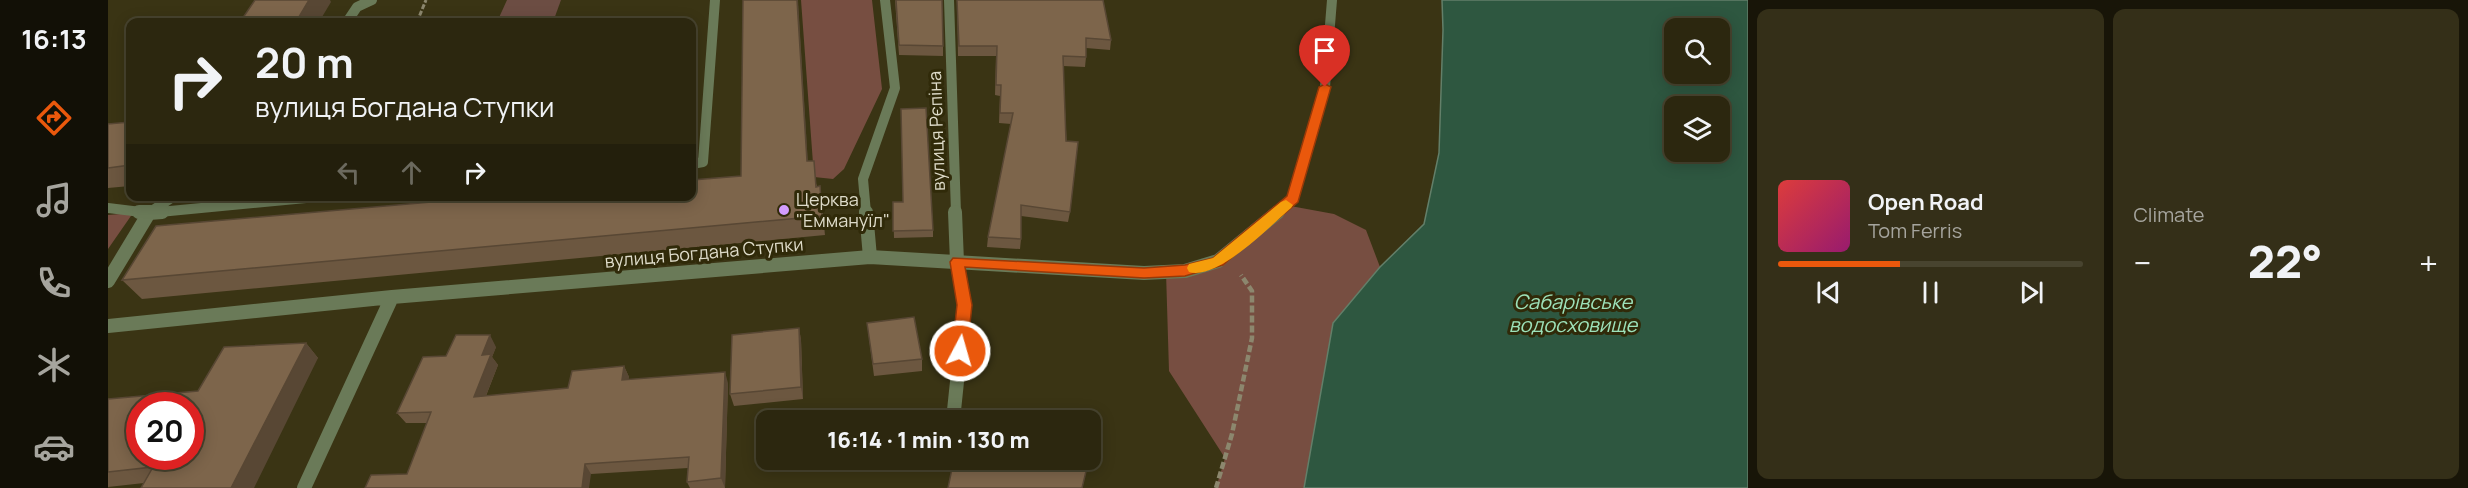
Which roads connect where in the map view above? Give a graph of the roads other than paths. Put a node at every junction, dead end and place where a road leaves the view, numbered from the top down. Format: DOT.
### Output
graph roads {
  1 [pos="372,0"];
  2 [pos="715,0"];
  3 [pos="885,0"];
  4 [pos="949,0"];
  5 [pos="1332,0"];
  6 [pos="350,18"];
  7 [pos="696,163"];
  8 [pos="167,201"];
  9 [pos="275,201"];
  10 [pos="108,208"];
  11 [pos="149,213"];
  12 [pos="870,257"];
  13 [pos="957,262"];
  14 [pos="108,281"];
  15 [pos="392,297"];
  16 [pos="108,326"];
  17 [pos="954,410"];
  18 [pos="304,488"];
  1 -- 6 [label="street"];
  2 -- 7 [label="street"];
  3 -- 12 [label="street"];
  4 -- 13 [label="street, вулиця Рєпіна"];
  5 -- 13 [label="street, вулиця Богдана Ступки"];
  8 -- 11 [label="street"];
  9 -- 11 [label="street"];
  10 -- 11 [label="street"];
  11 -- 14 [label="street"];
  12 -- 13 [label="street, вулиця Богдана Ступки"];
  12 -- 15 [label="street, вулиця Богдана Ступки"];
  13 -- 17 [label="street, вулиця Рєпіна"];
  15 -- 16 [label="street, вулиця Богдана Ступки"];
  15 -- 18 [label="street"];
}
